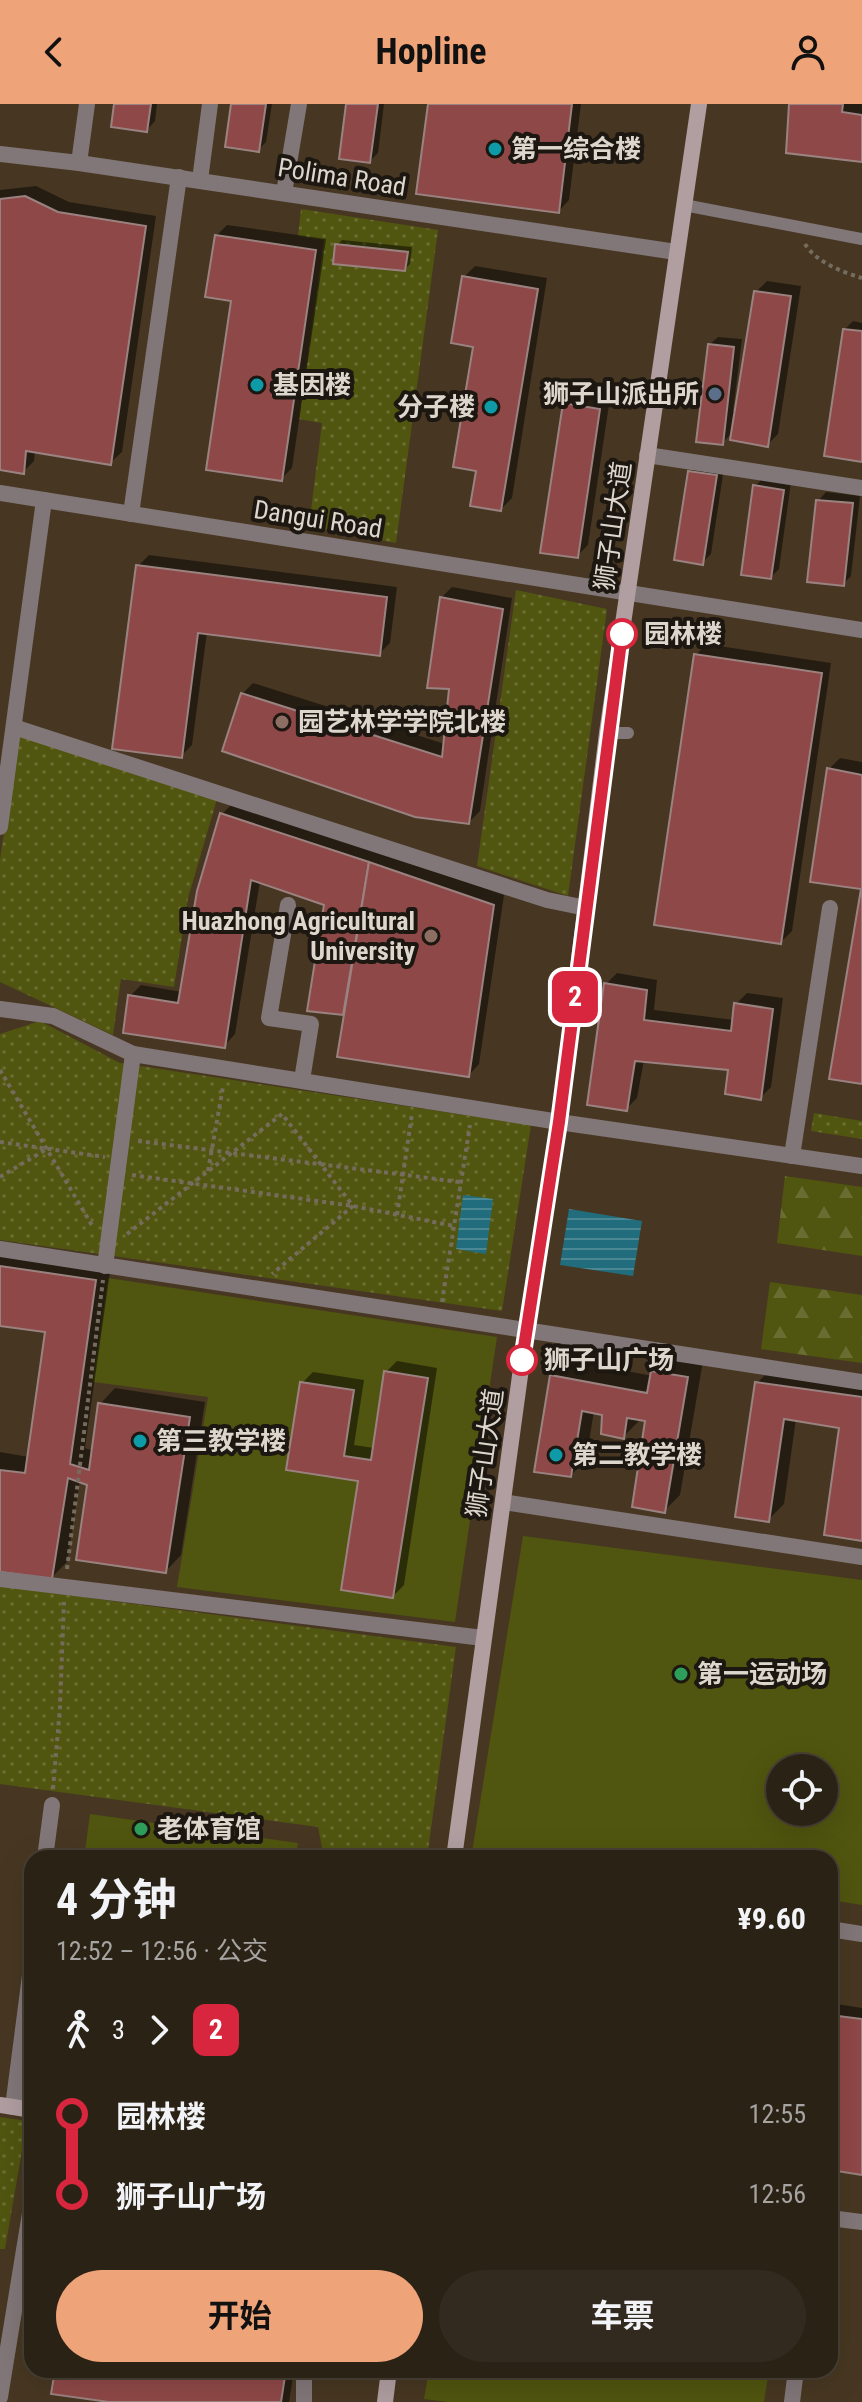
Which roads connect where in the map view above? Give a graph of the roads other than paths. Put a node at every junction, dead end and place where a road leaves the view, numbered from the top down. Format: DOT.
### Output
graph roads {
  1 [pos="87,104"];
  2 [pos="210,104"];
  3 [pos="299,104"];
  4 [pos="699,104"];
  5 [pos="0,154"];
  6 [pos="79,163"];
  7 [pos="179,177"];
  8 [pos="200,180"];
  9 [pos="284,193"];
  10 [pos="684,205"];
  11 [pos="862,239"];
  12 [pos="676,252"];
  13 [pos="647,455"];
  14 [pos="862,488"];
  15 [pos="0,493"];
  16 [pos="44,500"];
  17 [pos="131,514"];
  18 [pos="628,593"];
  19 [pos="862,630"];
  20 [pos="14,727"];
  21 [pos="607,733"];
  22 [pos="628,733"];
  23 [pos="0,827"];
  24 [pos="288,905"];
  25 [pos="586,908"];
  26 [pos="830,908"];
  27 [pos="0,1009"];
  28 [pos="133,1054"];
  29 [pos="302,1080"];
  30 [pos="559,1122"];
  31 [pos="792,1156"];
  32 [pos="862,1166"];
  33 [pos="0,1249"];
  34 [pos="106,1258"];
  35 [pos="526,1332"];
  36 [pos="862,1382"];
  37 [pos="503,1502"];
  38 [pos="862,1557"];
  39 [pos="0,1579"];
  40 [pos="483,1638"];
  41 [pos="52,1805"];
  42 [pos="46,1850"];
  43 [pos="455,1850"];
  44 [pos="838,1930"];
  45 [pos="862,1934"];
  46 [pos="24,2005"];
  47 [pos="6,2106"];
  48 [pos="838,2219"];
  49 [pos="862,2222"];
  50 [pos="24,2250"];
  51 [pos="304,2378"];
  52 [pos="388,2378"];
  53 [pos="795,2378"];
  54 [pos="0,2399"];
  55 [pos="7,2402"];
  56 [pos="304,2402"];
  57 [pos="385,2402"];
  58 [pos="792,2402"];
  1 -- 6 [label="street"];
  2 -- 8 [label="street"];
  3 -- 9 [label="street"];
  4 -- 10 [label="street, 狮子山大道"];
  5 -- 6 [label="street, Polima Road"];
  6 -- 7 [label="street, Polima Road"];
  7 -- 8 [label="street, Polima Road"];
  7 -- 17 [label="street"];
  8 -- 9 [label="street, Polima Road"];
  9 -- 12 [label="street, Polima Road"];
  10 -- 11 [label="lane"];
  10 -- 12 [label="street, 狮子山大道"];
  12 -- 13 [label="street, 狮子山大道"];
  13 -- 14 [label="street"];
  13 -- 18 [label="street, 狮子山大道"];
  15 -- 16 [label="street, Dangui Road"];
  16 -- 17 [label="street, Dangui Road"];
  16 -- 20 [label="street"];
  17 -- 18 [label="street, Dangui Road"];
  18 -- 19 [label="street, Dangui Road"];
  18 -- 21 [label="street, 狮子山大道"];
  20 -- 23 [label="street"];
  20 -- 25 [label="street"];
  21 -- 22 [label="lane"];
  21 -- 25 [label="street, 狮子山大道"];
  24 -- 29 [label="street"];
  25 -- 30 [label="street, 狮子山大道"];
  26 -- 31 [label="street"];
  27 -- 28 [label="street"];
  28 -- 29 [label="street"];
  28 -- 34 [label="street"];
  29 -- 30 [label="street"];
  30 -- 31 [label="street"];
  30 -- 35 [label="street, 狮子山大道"];
  31 -- 32 [label="street"];
  33 -- 34 [label="street"];
  34 -- 35 [label="street"];
  35 -- 36 [label="street"];
  35 -- 37 [label="street, 狮子山大道"];
  37 -- 38 [label="street"];
  37 -- 40 [label="street, 狮子山大道"];
  39 -- 40 [label="street"];
  40 -- 43 [label="street, 狮子山大道"];
  41 -- 42 [label="street"];
  44 -- 45 [label="street"];
  46 -- 47 [label="street"];
  48 -- 49 [label="street"];
  50 -- 54 [label="street"];
  51 -- 56 [label="street"];
  52 -- 57 [label="street"];
  53 -- 58 [label="street"];
  54 -- 55 [label="street"];
}
